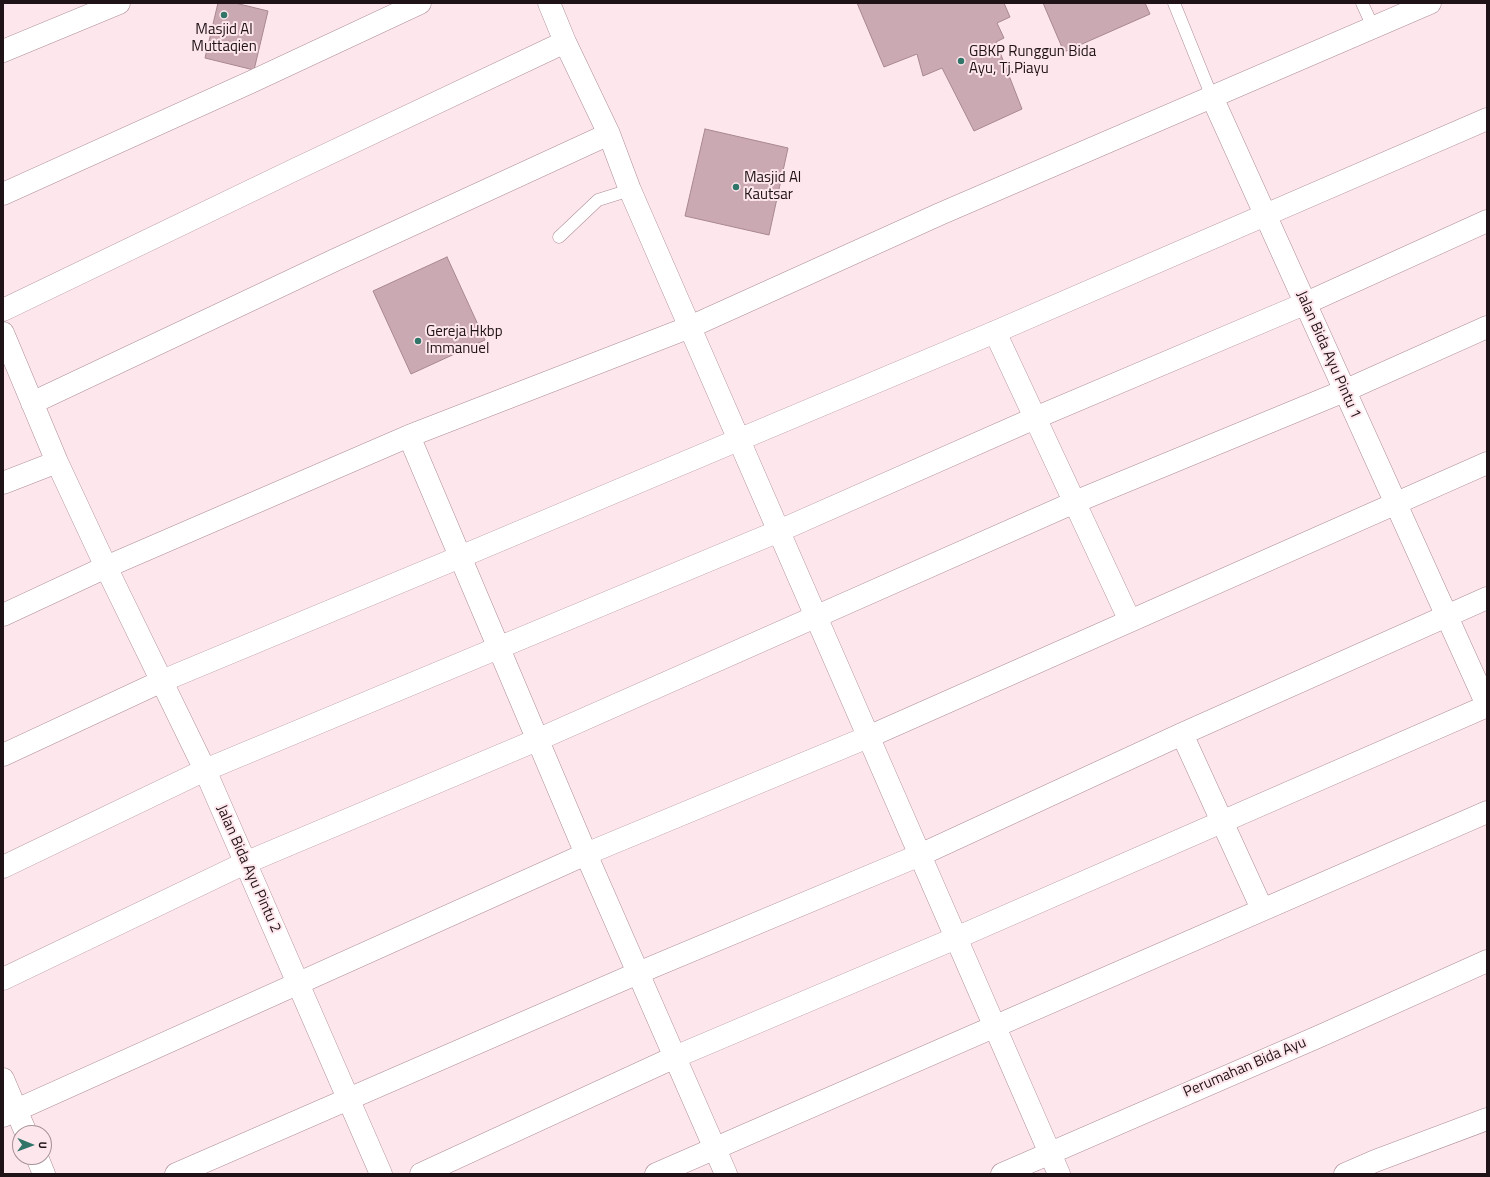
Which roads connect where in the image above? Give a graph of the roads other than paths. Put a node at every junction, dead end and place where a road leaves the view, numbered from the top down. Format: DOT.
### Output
graph roads {
  1 [pos="119,3"];
  2 [pos="420,3"];
  3 [pos="549,3"];
  4 [pos="1174,3"];
  5 [pos="1362,3"];
  6 [pos="1430,3"];
  7 [pos="1373,27"];
  8 [pos="565,42"];
  9 [pos="3,51"];
  10 [pos="1212,97"];
  11 [pos="1487,119"];
  12 [pos="609,134"];
  13 [pos="630,190"];
  14 [pos="3,194"];
  15 [pos="1265,216"];
  16 [pos="1487,221"];
  17 [pos="559,238"];
  18 [pos="1304,304"];
  19 [pos="3,310"];
  20 [pos="690,327"];
  21 [pos="1487,327"];
  22 [pos="995,332"];
  23 [pos="3,333"];
  24 [pos="8,355"];
  25 [pos="1344,391"];
  26 [pos="32,403"];
  27 [pos="1035,418"];
  28 [pos="409,436"];
  29 [pos="739,439"];
  30 [pos="57,462"];
  31 [pos="1487,463"];
  32 [pos="3,483"];
  33 [pos="1075,502"];
  34 [pos="1395,504"];
  35 [pos="779,530"];
  36 [pos="460,557"];
  37 [pos="106,567"];
  38 [pos="1487,598"];
  39 [pos="3,614"];
  40 [pos="1446,616"];
  41 [pos="816,617"];
  42 [pos="1130,621"];
  43 [pos="498,648"];
  44 [pos="162,681"];
  45 [pos="1487,705"];
  46 [pos="1182,734"];
  47 [pos="868,737"];
  48 [pos="537,740"];
  49 [pos="3,755"];
  50 [pos="205,770"];
  51 [pos="1487,812"];
  52 [pos="1222,821"];
  53 [pos="586,854"];
  54 [pos="920,855"];
  55 [pos="245,863"];
  56 [pos="3,866"];
  57 [pos="1262,909"];
  58 [pos="956,938"];
  59 [pos="1487,961"];
  60 [pos="638,973"];
  61 [pos="3,979"];
  62 [pos="298,982"];
  63 [pos="995,1027"];
  64 [pos="675,1057"];
  65 [pos="3,1080"];
  66 [pos="348,1099"];
  67 [pos="10,1113"];
  68 [pos="1487,1119"];
  69 [pos="20,1125"];
  70 [pos="715,1148"];
  71 [pos="1050,1154"];
  72 [pos="1378,1168"];
  73 [pos="176,1174"];
  74 [pos="381,1174"];
  75 [pos="421,1174"];
  76 [pos="656,1174"];
  77 [pos="726,1174"];
  78 [pos="1002,1174"];
  79 [pos="1059,1174"];
  80 [pos="1345,1174"];
  1 -- 9 [label="street"];
  2 -- 14 [label="street"];
  3 -- 8 [label="street"];
  4 -- 10 [label="lane, Jalan Bida Ayu Pintu 1"];
  5 -- 7 [label="lane"];
  6 -- 7 [label="street"];
  7 -- 10 [label="street"];
  8 -- 12 [label="street"];
  8 -- 19 [label="street"];
  10 -- 15 [label="street, Jalan Bida Ayu Pintu 1"];
  10 -- 20 [label="street"];
  11 -- 15 [label="street"];
  12 -- 13 [label="street"];
  12 -- 26 [label="street"];
  13 -- 17 [label="lane"];
  13 -- 20 [label="street"];
  15 -- 18 [label="street, Jalan Bida Ayu Pintu 1"];
  15 -- 22 [label="street"];
  16 -- 18 [label="street"];
  18 -- 25 [label="street, Jalan Bida Ayu Pintu 1"];
  18 -- 27 [label="street"];
  20 -- 28 [label="street"];
  20 -- 29 [label="street"];
  21 -- 25 [label="street"];
  22 -- 27 [label="street"];
  22 -- 29 [label="street"];
  23 -- 24 [label="street, Jalan Bida Ayu Pintu 2"];
  24 -- 26 [label="street, Jalan Bida Ayu Pintu 2"];
  25 -- 33 [label="street"];
  25 -- 34 [label="street, Jalan Bida Ayu Pintu 1"];
  26 -- 30 [label="street, Jalan Bida Ayu Pintu 2"];
  27 -- 33 [label="street"];
  27 -- 35 [label="street"];
  28 -- 36 [label="street"];
  28 -- 37 [label="street"];
  29 -- 35 [label="street"];
  29 -- 36 [label="street"];
  30 -- 32 [label="street"];
  30 -- 37 [label="street, Jalan Bida Ayu Pintu 2"];
  31 -- 34 [label="street"];
  33 -- 41 [label="street"];
  33 -- 42 [label="street"];
  34 -- 40 [label="street, Jalan Bida Ayu Pintu 1"];
  34 -- 42 [label="street"];
  35 -- 41 [label="street"];
  35 -- 43 [label="street"];
  36 -- 43 [label="street"];
  36 -- 44 [label="street"];
  37 -- 39 [label="street"];
  37 -- 44 [label="street, Jalan Bida Ayu Pintu 2"];
  38 -- 40 [label="street"];
  40 -- 45 [label="street, Jalan Bida Ayu Pintu 1"];
  40 -- 46 [label="street"];
  41 -- 47 [label="street"];
  41 -- 48 [label="street"];
  42 -- 47 [label="street"];
  43 -- 48 [label="street"];
  43 -- 50 [label="street"];
  44 -- 49 [label="street"];
  44 -- 50 [label="street, Jalan Bida Ayu Pintu 2"];
  45 -- 52 [label="street"];
  46 -- 52 [label="street"];
  46 -- 54 [label="street"];
  47 -- 53 [label="street"];
  47 -- 54 [label="street"];
  48 -- 53 [label="street"];
  48 -- 55 [label="street"];
  50 -- 55 [label="street, Jalan Bida Ayu Pintu 2"];
  50 -- 56 [label="street"];
  51 -- 57 [label="street"];
  52 -- 57 [label="street"];
  52 -- 58 [label="street"];
  53 -- 60 [label="street"];
  53 -- 62 [label="street"];
  54 -- 58 [label="street"];
  54 -- 60 [label="street"];
  55 -- 61 [label="street"];
  55 -- 62 [label="street, Jalan Bida Ayu Pintu 2"];
  57 -- 63 [label="street"];
  58 -- 63 [label="street"];
  58 -- 64 [label="street"];
  59 -- 71 [label="street, Perumahan Bida Ayu"];
  60 -- 64 [label="street"];
  60 -- 66 [label="street"];
  62 -- 66 [label="street, Jalan Bida Ayu Pintu 2"];
  62 -- 67 [label="street"];
  63 -- 70 [label="street"];
  63 -- 71 [label="street"];
  64 -- 70 [label="street"];
  64 -- 75 [label="street"];
  65 -- 67 [label="street"];
  66 -- 73 [label="street"];
  66 -- 74 [label="street, Jalan Bida Ayu Pintu 2"];
  67 -- 69 [label="street"];
  68 -- 72 [label="street"];
  70 -- 76 [label="street"];
  70 -- 77 [label="street"];
  71 -- 78 [label="street, Perumahan Bida Ayu"];
  71 -- 79 [label="street"];
  72 -- 80 [label="street"];
}
